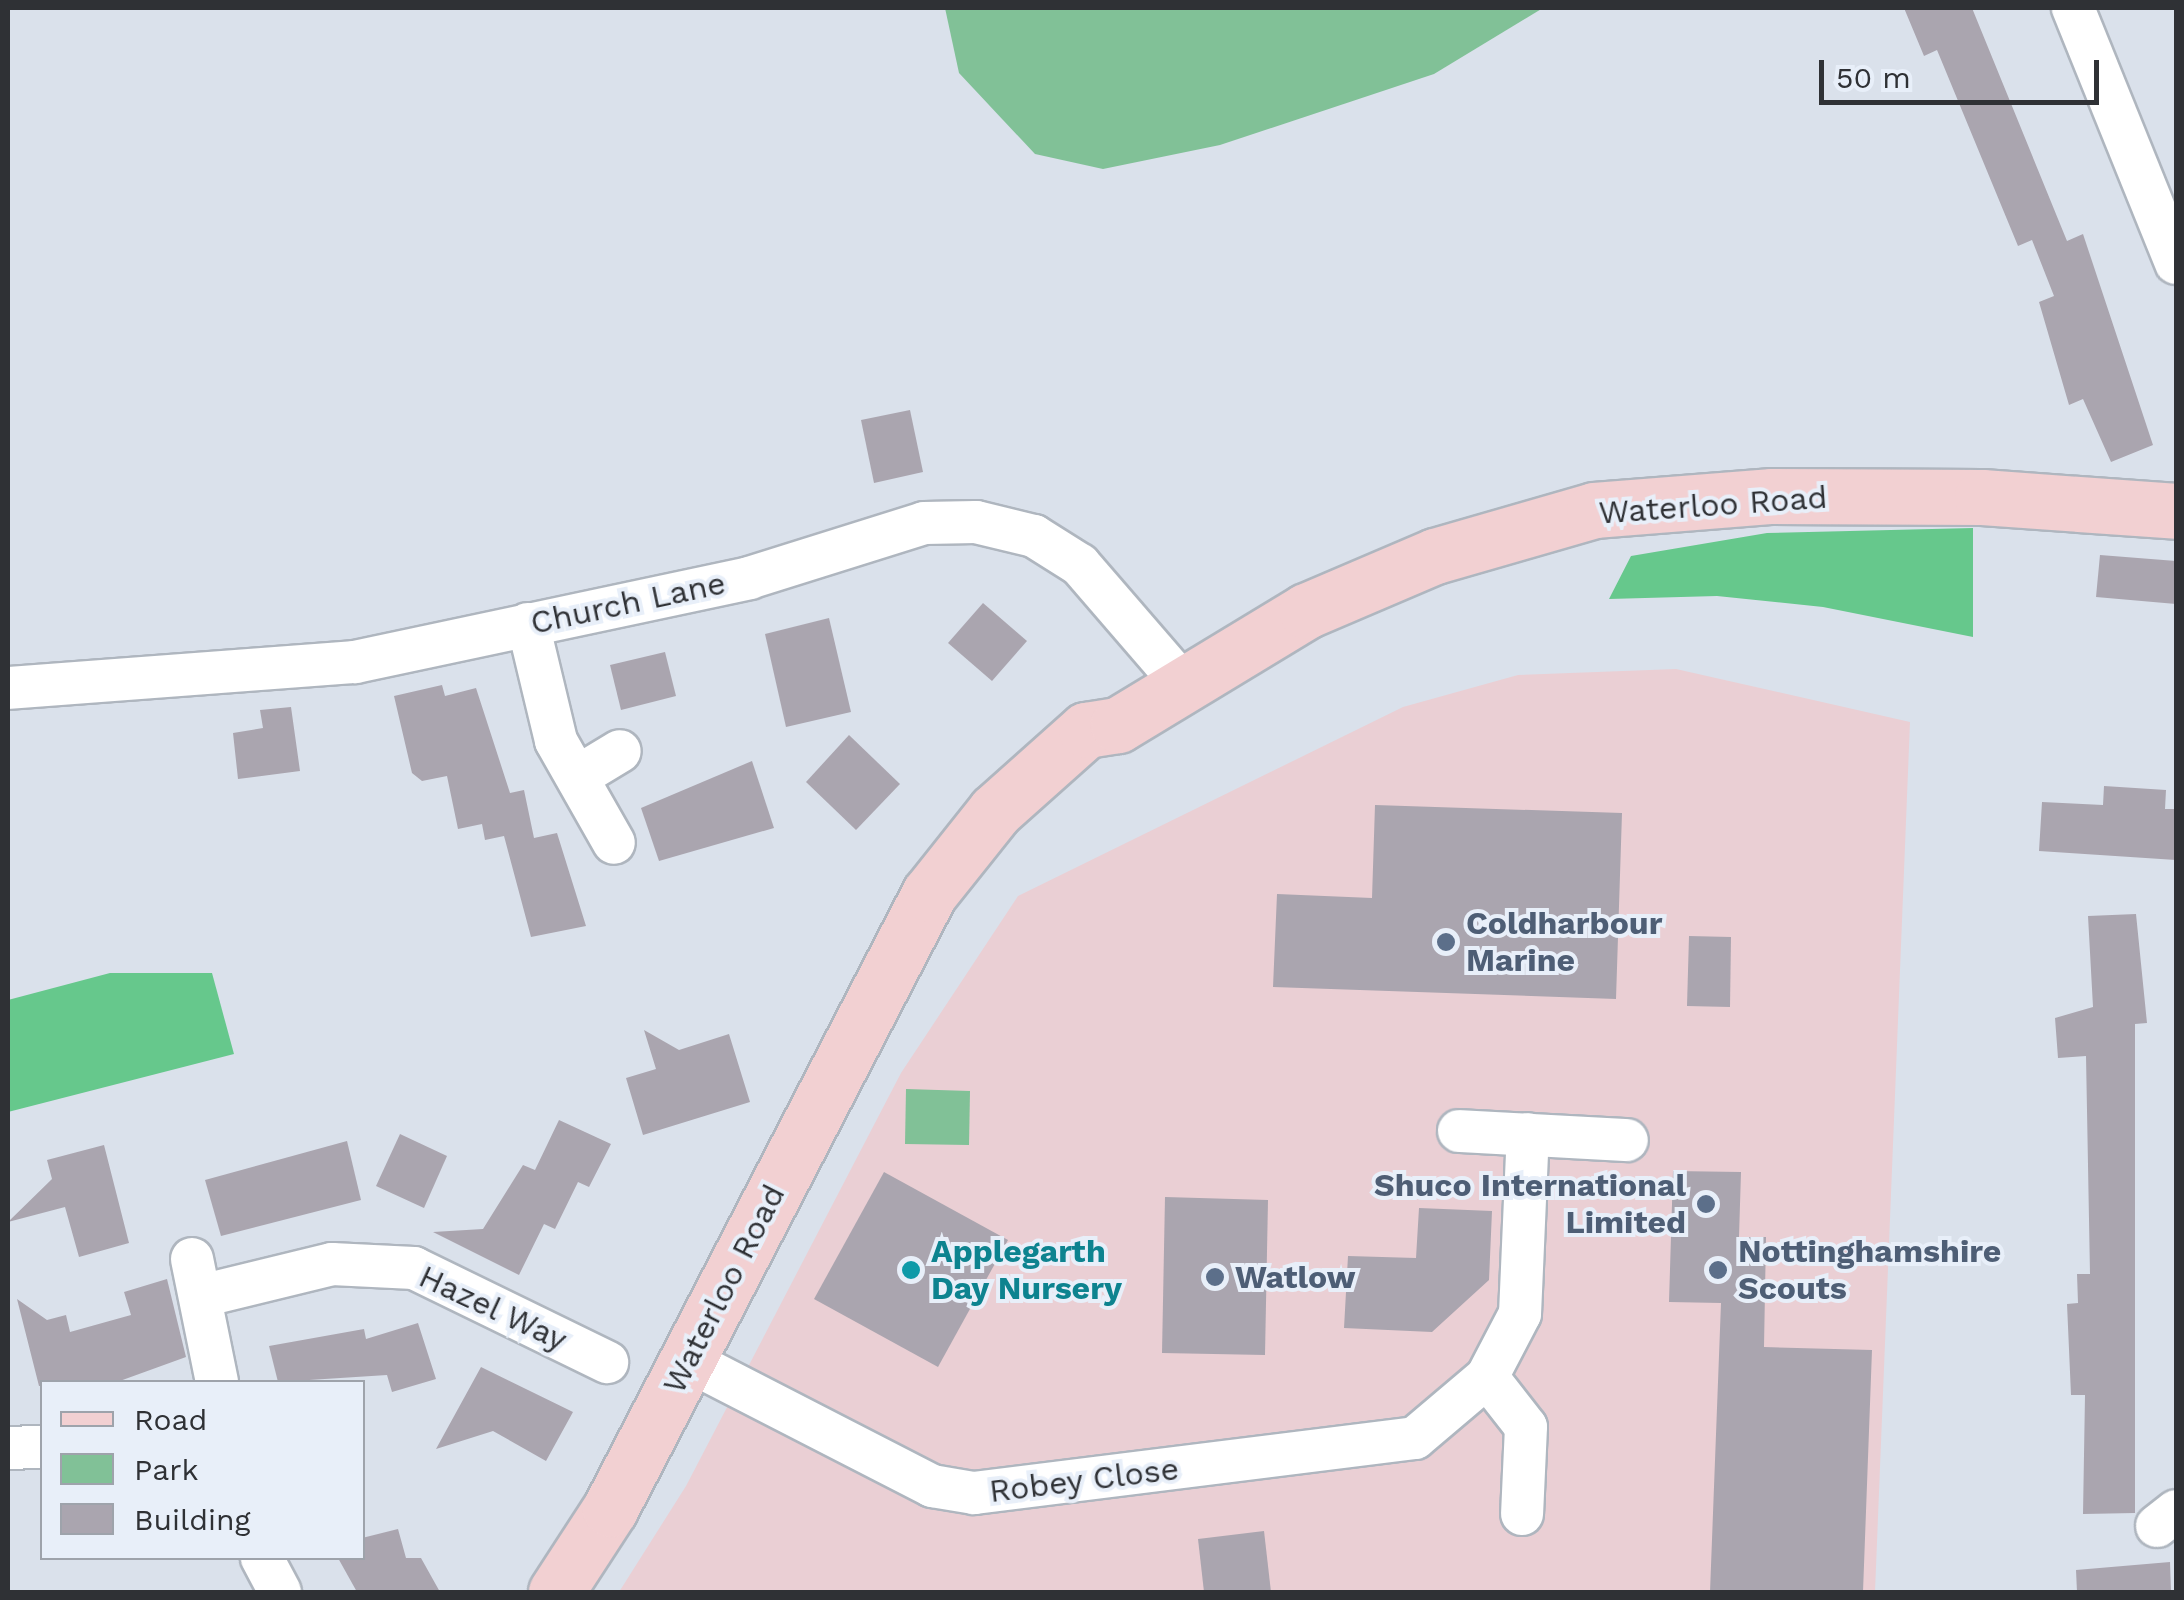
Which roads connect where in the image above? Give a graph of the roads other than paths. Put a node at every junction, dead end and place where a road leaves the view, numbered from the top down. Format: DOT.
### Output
graph roads {
  1 [pos="2073,8"];
  2 [pos="2176,263"];
  3 [pos="2176,512"];
  4 [pos="528,624"];
  5 [pos="1181,682"];
  6 [pos="8,688"];
  7 [pos="620,751"];
  8 [pos="582,774"];
  9 [pos="614,843"];
  10 [pos="1459,1131"];
  11 [pos="1528,1134"];
  12 [pos="1627,1140"];
  13 [pos="687,1360"];
  14 [pos="607,1362"];
  15 [pos="1488,1377"];
  16 [pos="217,1380"];
  17 [pos="40,1447"];
  18 [pos="8,1448"];
  19 [pos="1522,1514"];
  20 [pos="263,1560"];
  21 [pos="280,1592"];
  22 [pos="556,1592"];
  1 -- 2 [label="street"];
  3 -- 5 [label="street, Waterloo Road"];
  4 -- 5 [label="street, Church Lane"];
  4 -- 6 [label="street, Church Lane"];
  4 -- 8 [label="street"];
  5 -- 13 [label="street, Waterloo Road"];
  7 -- 8 [label="street"];
  8 -- 9 [label="street"];
  10 -- 11 [label="street"];
  11 -- 12 [label="street"];
  11 -- 15 [label="street, Robey Close"];
  13 -- 15 [label="street, Robey Close"];
  13 -- 22 [label="street, Waterloo Road"];
  14 -- 16 [label="street, Hazel Way"];
  15 -- 19 [label="street"];
  17 -- 18 [label="street"];
  20 -- 21 [label="street"];
}
